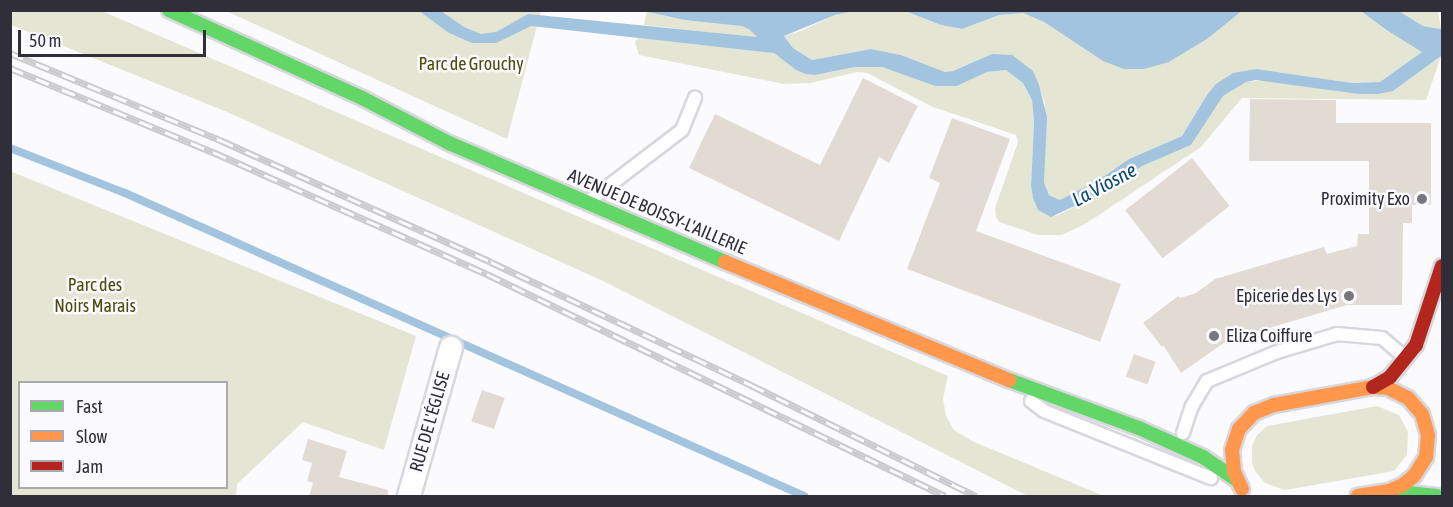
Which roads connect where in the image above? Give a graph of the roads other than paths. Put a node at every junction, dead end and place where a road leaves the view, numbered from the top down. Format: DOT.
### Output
graph roads {
  1 [pos="169,10"];
  2 [pos="695,97"];
  3 [pos="588,201"];
  4 [pos="1443,266"];
  5 [pos="451,348"];
  6 [pos="1407,358"];
  7 [pos="1000,377"];
  8 [pos="1373,387"];
  9 [pos="1418,408"];
  10 [pos="1254,413"];
  11 [pos="1139,428"];
  12 [pos="1221,429"];
  13 [pos="1439,431"];
  14 [pos="1183,433"];
  15 [pos="1200,434"];
  16 [pos="1428,450"];
  17 [pos="1243,489"];
  18 [pos="1389,491"];
  19 [pos="409,496"];
  20 [pos="1357,496"];
  21 [pos="1437,496"];
  1 -- 3 [label="main road, AVENUE DE BOISSY-L'AILLERIE"];
  2 -- 3 [label="lane"];
  3 -- 7 [label="main road, AVENUE DE BOISSY-L'AILLERIE"];
  4 -- 6 [label="main road"];
  5 -- 19 [label="street, RUE DE L'ÉGLISE"];
  6 -- 8 [label="main road"];
  6 -- 14 [label="lane"];
  7 -- 11 [label="main road, AVENUE DE BOISSY-L'AILLERIE"];
  7 -- 17 [label="lane"];
  8 -- 9 [label="main road"];
  8 -- 10 [label="main road"];
  9 -- 13 [label="main road"];
  9 -- 16 [label="main road"];
  10 -- 12 [label="main road"];
  10 -- 17 [label="main road"];
  11 -- 14 [label="main road, AVENUE DE BOISSY-L'AILLERIE"];
  11 -- 17 [label="main road, AVENUE DE BOISSY-L'AILLERIE"];
  13 -- 16 [label="main road"];
  14 -- 15 [label="main road, AVENUE DE BOISSY-L'AILLERIE"];
  16 -- 18 [label="main road"];
  18 -- 20 [label="main road"];
  18 -- 21 [label="main road"];
}
